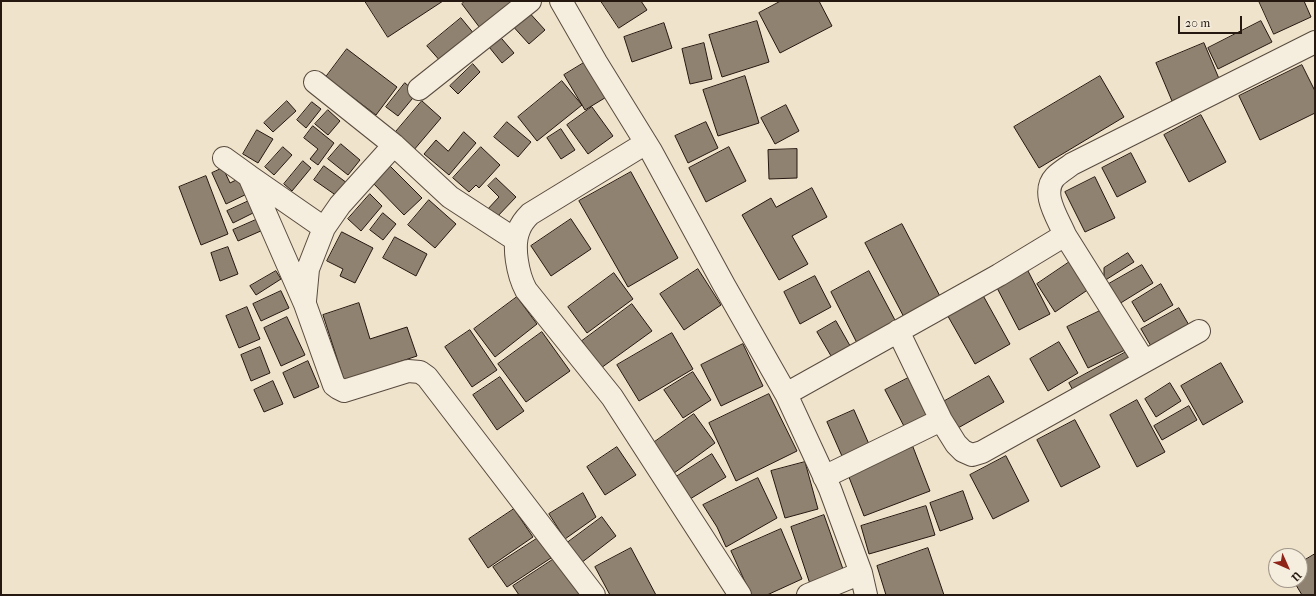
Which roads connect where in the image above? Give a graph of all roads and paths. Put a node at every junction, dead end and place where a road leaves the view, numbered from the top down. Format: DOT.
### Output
graph roads {
  1 [pos="530,1"];
  2 [pos="561,1"];
  3 [pos="1315,42"];
  4 [pos="314,82"];
  5 [pos="420,89"];
  6 [pos="646,143"];
  7 [pos="394,145"];
  8 [pos="224,158"];
  9 [pos="249,176"];
  10 [pos="324,228"];
  11 [pos="1065,235"];
  12 [pos="516,240"];
  13 [pos="305,304"];
  14 [pos="898,331"];
  15 [pos="1199,331"];
  16 [pos="1144,361"];
  17 [pos="786,394"];
  18 [pos="942,420"];
  19 [pos="824,476"];
  20 [pos="861,573"];
  21 [pos="594,595"];
  22 [pos="740,595"];
  23 [pos="808,595"];
  24 [pos="866,595"];
  1 -- 5 [label="street"];
  2 -- 6 [label="street"];
  3 -- 11 [label="street"];
  4 -- 7 [label="street"];
  6 -- 12 [label="street"];
  6 -- 17 [label="street"];
  7 -- 10 [label="street"];
  7 -- 12 [label="street"];
  8 -- 9 [label="street"];
  9 -- 10 [label="street"];
  9 -- 13 [label="street"];
  10 -- 13 [label="street"];
  11 -- 14 [label="street"];
  11 -- 16 [label="street"];
  12 -- 22 [label="street"];
  13 -- 21 [label="street"];
  14 -- 17 [label="street"];
  14 -- 18 [label="street"];
  15 -- 16 [label="street"];
  16 -- 18 [label="street"];
  17 -- 19 [label="street"];
  18 -- 19 [label="street"];
  19 -- 20 [label="street"];
  20 -- 23 [label="street"];
  20 -- 24 [label="street"];
}
